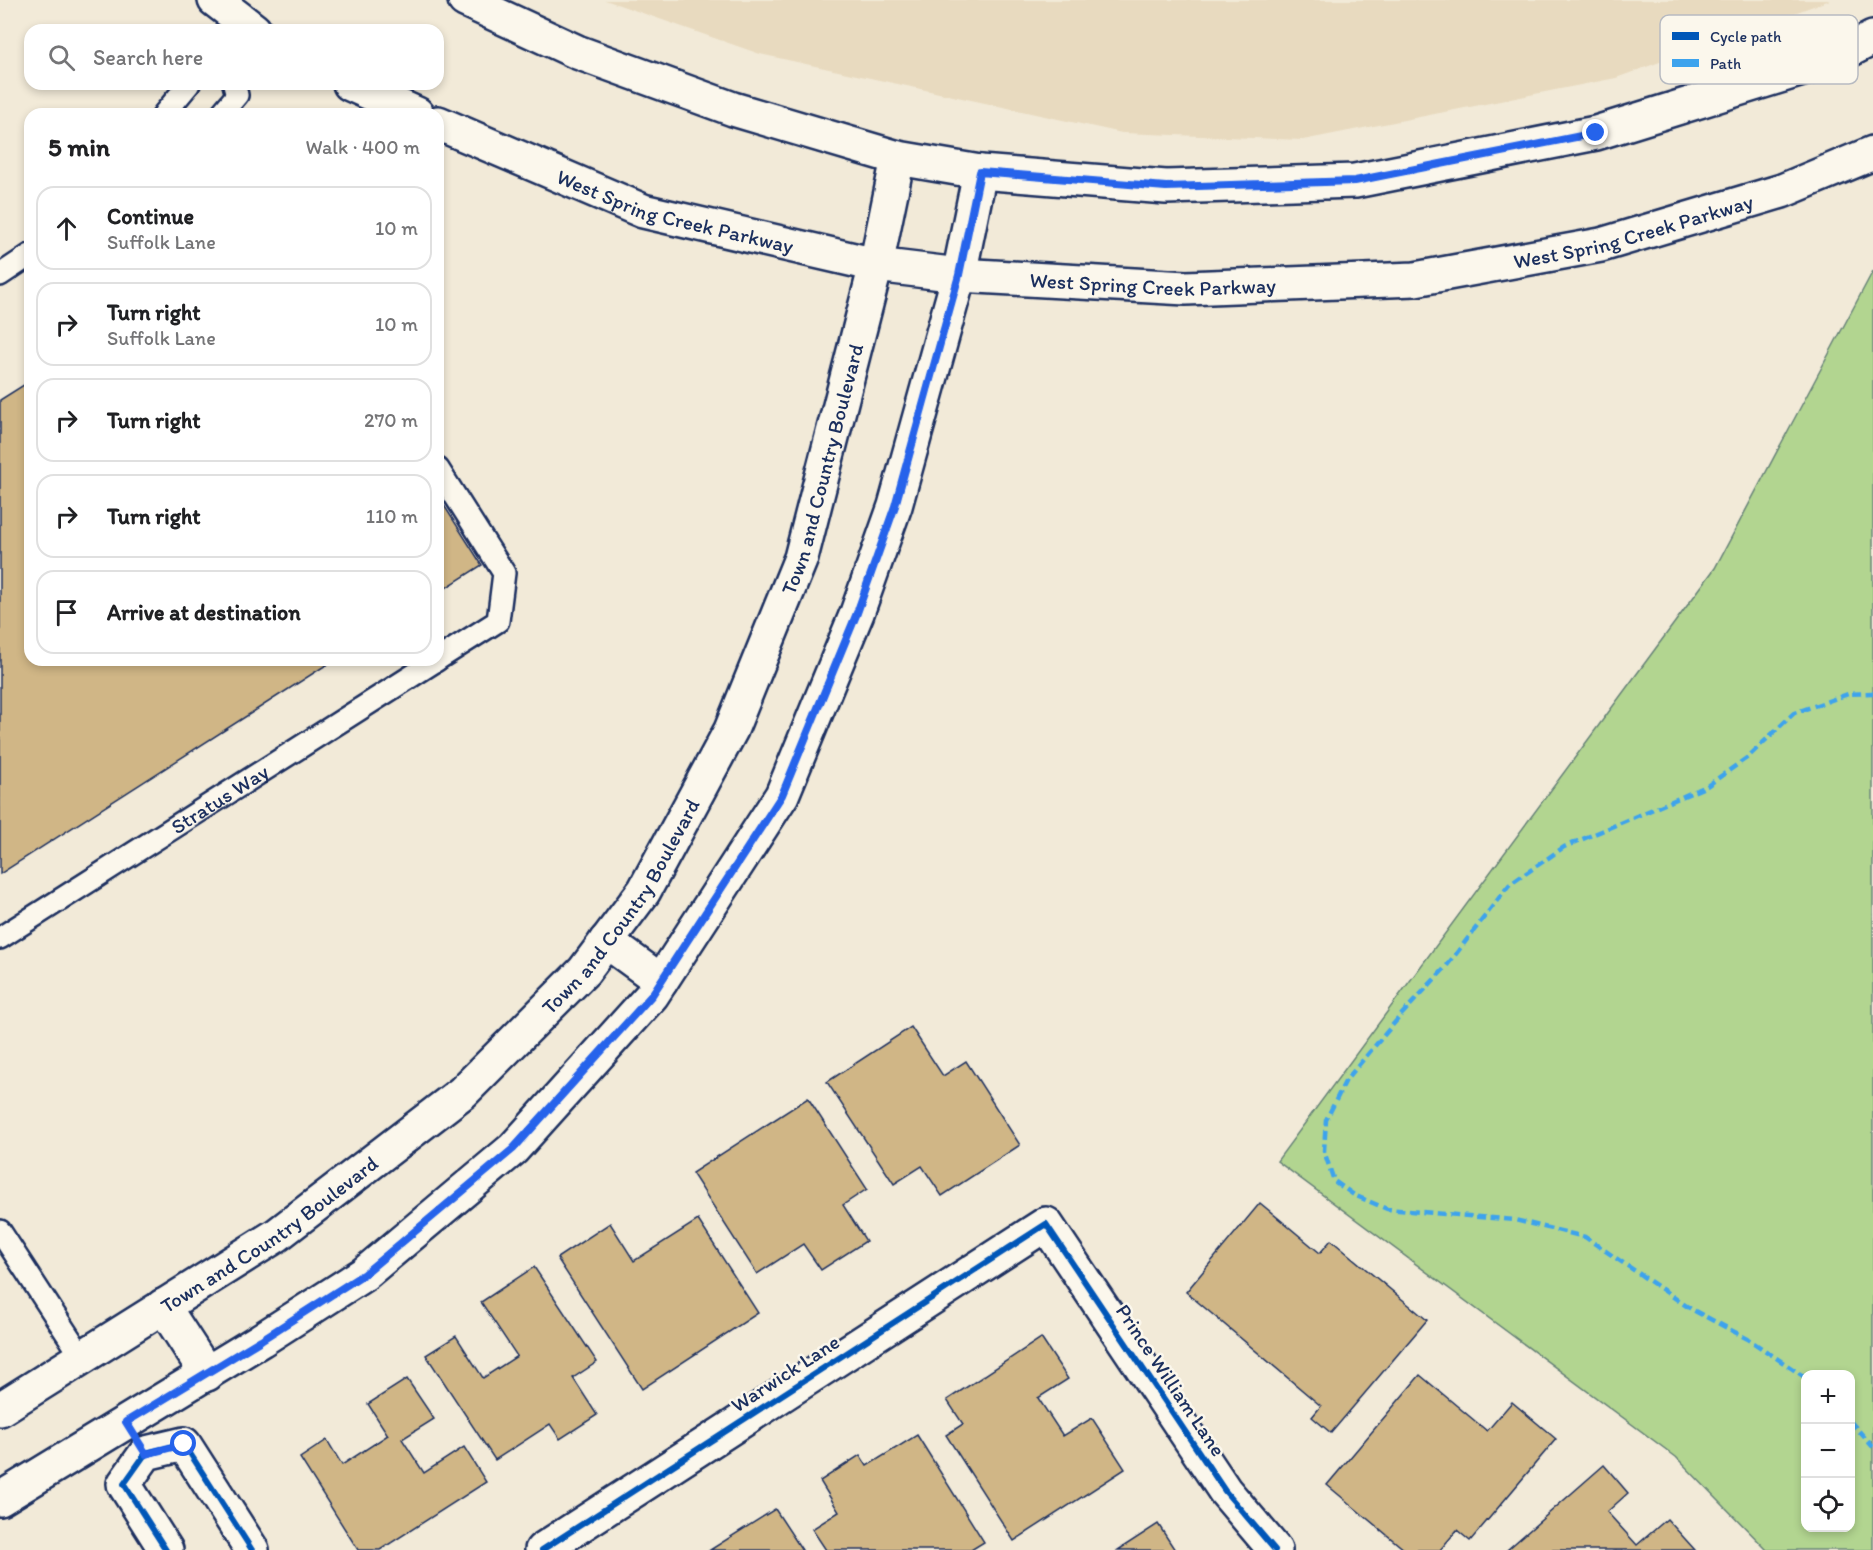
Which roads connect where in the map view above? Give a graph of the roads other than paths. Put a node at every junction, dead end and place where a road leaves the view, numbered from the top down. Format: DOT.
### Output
graph roads {
  1 [pos="215,0"];
  2 [pos="465,0"];
  3 [pos="245,24"];
  4 [pos="1873,38"];
  5 [pos="1858,46"];
  6 [pos="1754,84"];
  7 [pos="184,90"];
  8 [pos="236,90"];
  9 [pos="363,90"];
  10 [pos="169,108"];
  11 [pos="226,108"];
  12 [pos="404,108"];
  13 [pos="444,126"];
  14 [pos="1873,153"];
  15 [pos="898,158"];
  16 [pos="980,172"];
  17 [pos="24,259"];
  18 [pos="876,265"];
  19 [pos="0,275"];
  20 [pos="959,275"];
  21 [pos="444,478"];
  22 [pos="444,656"];
  23 [pos="428,666"];
  24 [pos="0,938"];
  25 [pos="606,941"];
  26 [pos="661,981"];
  27 [pos="1046,1224"];
  28 [pos="0,1231"];
  29 [pos="7,1256"];
  30 [pos="163,1306"];
  31 [pos="82,1357"];
  32 [pos="207,1374"];
  33 [pos="0,1409"];
  34 [pos="126,1422"];
  35 [pos="146,1454"];
  36 [pos="0,1499"];
  37 [pos="166,1550"];
  38 [pos="252,1550"];
  39 [pos="542,1550"];
  40 [pos="1275,1550"];
  1 -- 3 [label="main road"];
  2 -- 15 [label="main road"];
  4 -- 5 [label="main road"];
  6 -- 16 [label="main road"];
  7 -- 10 [label="lane"];
  8 -- 11 [label="lane"];
  9 -- 12 [label="main road"];
  13 -- 18 [label="main road, West Spring Creek Parkway"];
  14 -- 20 [label="main road, West Spring Creek Parkway"];
  15 -- 16 [label="main road"];
  15 -- 18 [label="main road, Town and Country Boulevard"];
  16 -- 20 [label="main road"];
  17 -- 19 [label="lane"];
  18 -- 20 [label="main road, West Spring Creek Parkway"];
  18 -- 25 [label="main road, Town and Country Boulevard"];
  20 -- 26 [label="main road"];
  21 -- 22 [label="lane, Stratus Way"];
  23 -- 24 [label="lane, Stratus Way"];
  25 -- 26 [label="main road"];
  25 -- 30 [label="main road, Town and Country Boulevard"];
  26 -- 32 [label="main road"];
  27 -- 39 [label="main road, Warwick Lane"];
  27 -- 40 [label="main road, Prince William Lane"];
  28 -- 29 [label="lane"];
  29 -- 31 [label="lane"];
  30 -- 31 [label="main road, Town and Country Boulevard"];
  30 -- 32 [label="main road"];
  31 -- 33 [label="main road, Town and Country Boulevard"];
  32 -- 34 [label="main road"];
  34 -- 35 [label="main road"];
  34 -- 36 [label="main road"];
  35 -- 37 [label="main road"];
  35 -- 38 [label="main road"];
}
